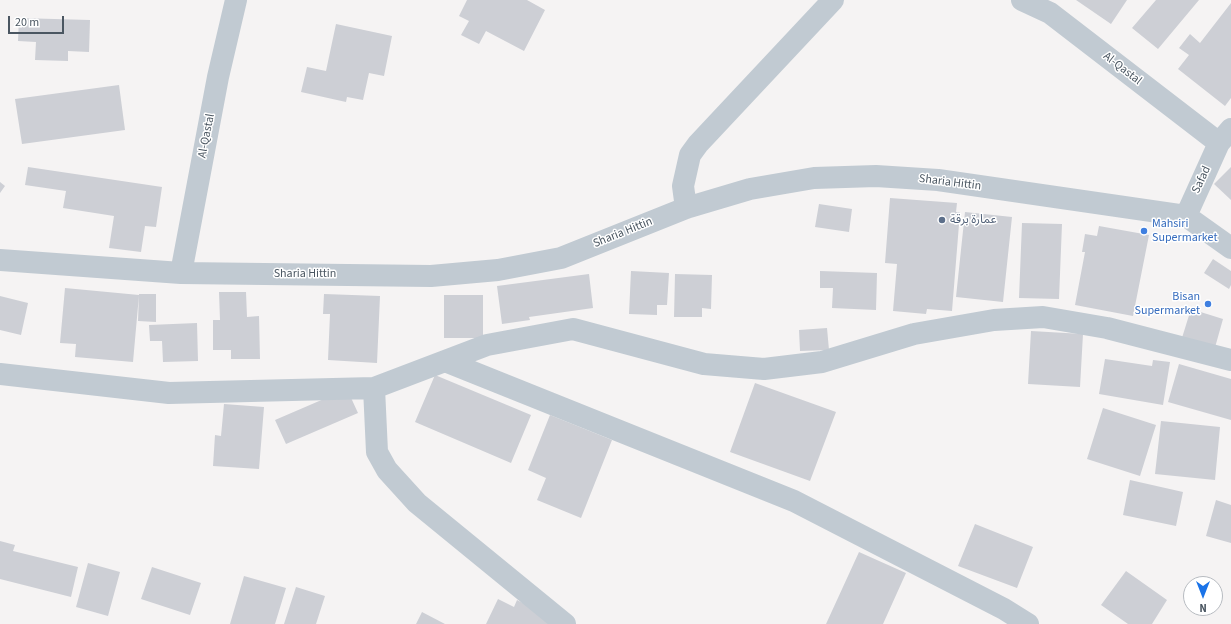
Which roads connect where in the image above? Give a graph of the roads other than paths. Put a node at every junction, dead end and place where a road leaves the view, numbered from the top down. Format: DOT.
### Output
graph roads {
  1 [pos="236,0"];
  2 [pos="834,0"];
  3 [pos="1022,0"];
  4 [pos="1225,136"];
  5 [pos="686,208"];
  6 [pos="1186,216"];
  7 [pos="1231,248"];
  8 [pos="0,260"];
  9 [pos="181,273"];
  10 [pos="1231,360"];
  11 [pos="445,361"];
  12 [pos="0,374"];
  13 [pos="374,388"];
  14 [pos="565,624"];
  15 [pos="1028,624"];
  1 -- 9 [label="street, Al-Qastal"];
  2 -- 5 [label="street"];
  3 -- 4 [label="street, Al-Qastal"];
  4 -- 6 [label="street, Safad"];
  5 -- 6 [label="street, Sharia Hittin"];
  5 -- 9 [label="street, Sharia Hittin"];
  6 -- 7 [label="street, Sharia Hittin"];
  8 -- 9 [label="street, Sharia Hittin"];
  10 -- 11 [label="street"];
  11 -- 13 [label="street"];
  11 -- 15 [label="street"];
  12 -- 13 [label="street"];
  13 -- 14 [label="street"];
}
